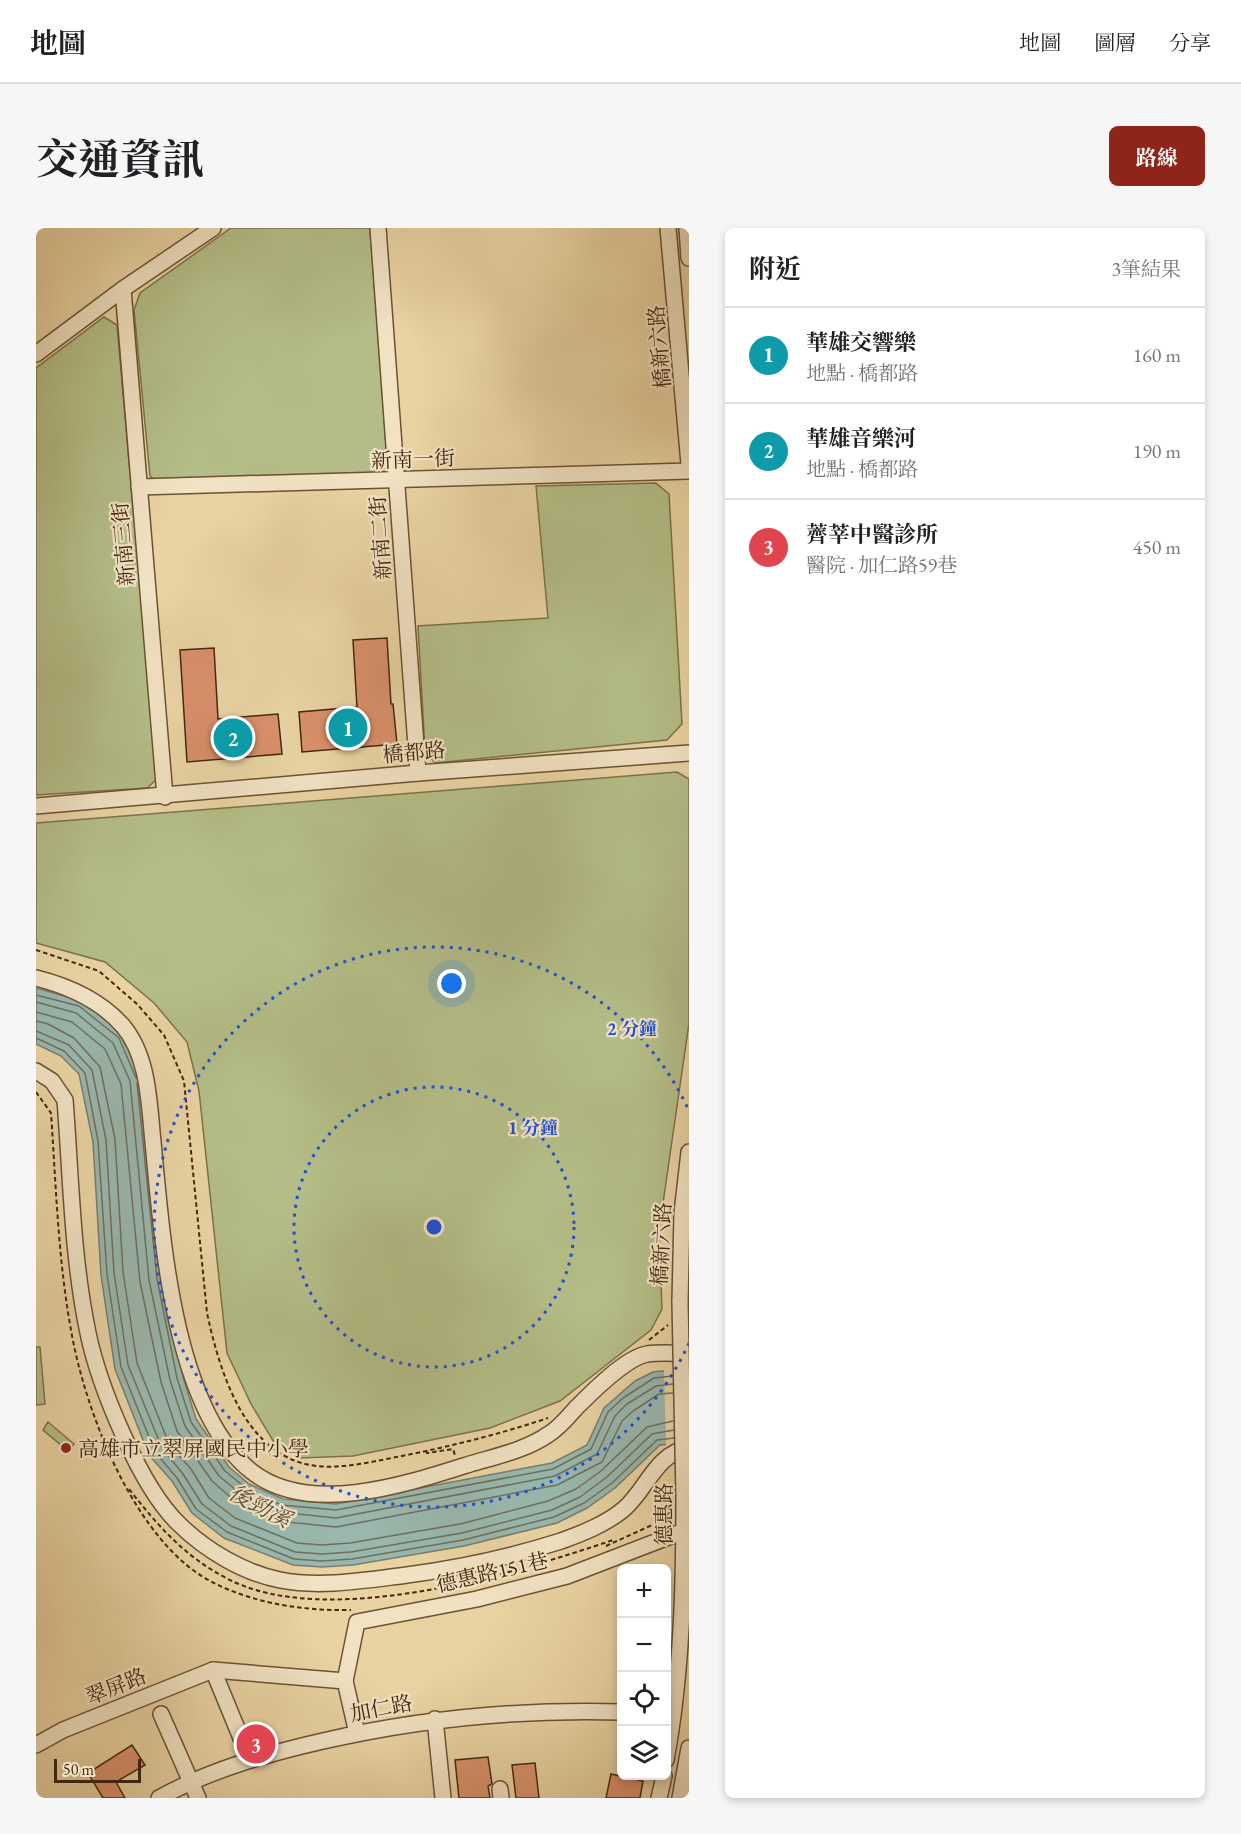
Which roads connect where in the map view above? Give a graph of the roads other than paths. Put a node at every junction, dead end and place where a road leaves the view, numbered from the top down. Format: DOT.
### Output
graph roads {
  1 [pos="213,228"];
  2 [pos="378,228"];
  3 [pos="668,229"];
  4 [pos="688,229"];
  5 [pos="689,258"];
  6 [pos="123,289"];
  7 [pos="36,354"];
  8 [pos="689,464"];
  9 [pos="689,471"];
  10 [pos="396,480"];
  11 [pos="139,487"];
  12 [pos="689,753"];
  13 [pos="417,773"];
  14 [pos="165,797"];
  15 [pos="36,806"];
  16 [pos="36,978"];
  17 [pos="36,1071"];
  18 [pos="689,1152"];
  19 [pos="680,1302"];
  20 [pos="689,1354"];
  21 [pos="689,1448"];
  22 [pos="686,1528"];
  23 [pos="213,1670"];
  24 [pos="345,1681"];
  25 [pos="617,1712"];
  26 [pos="677,1713"];
  27 [pos="161,1714"];
  28 [pos="435,1719"];
  29 [pos="357,1733"];
  30 [pos="671,1739"];
  31 [pos="36,1745"];
  32 [pos="689,1748"];
  33 [pos="250,1760"];
  34 [pos="663,1780"];
  35 [pos="190,1782"];
  36 [pos="159,1798"];
  37 [pos="198,1798"];
  38 [pos="442,1798"];
  39 [pos="659,1798"];
  40 [pos="680,1798"];
  1 -- 6 [label="street"];
  2 -- 10 [label="street, 新南二街"];
  3 -- 4 [label="street"];
  3 -- 8 [label="street, 橋新六路"];
  4 -- 5 [label="street"];
  6 -- 7 [label="street"];
  6 -- 11 [label="street, 新南三街"];
  9 -- 10 [label="street, 新南一街"];
  10 -- 11 [label="street, 新南一街"];
  10 -- 13 [label="street, 新南二街"];
  11 -- 14 [label="street, 新南三街"];
  12 -- 13 [label="street, 橋都路"];
  13 -- 14 [label="street, 橋都路"];
  14 -- 15 [label="street, 橋都路"];
  16 -- 20 [label="street"];
  17 -- 21 [label="street"];
  18 -- 19 [label="street, 橋新六路"];
  19 -- 22 [label="street, 德惠路, bridge"];
  22 -- 24 [label="street, 德惠路151巷"];
  22 -- 26 [label="street, 德惠路"];
  23 -- 24 [label="street"];
  23 -- 31 [label="street, 翠屏路"];
  23 -- 33 [label="street"];
  24 -- 29 [label="street"];
  25 -- 28 [label="street, 加仁路"];
  26 -- 30 [label="street, 德惠路"];
  27 -- 35 [label="street"];
  28 -- 29 [label="street, 加仁路"];
  28 -- 38 [label="street"];
  29 -- 33 [label="street, 加仁路"];
  32 -- 40 [label="street"];
  33 -- 35 [label="street, 加仁路"];
  34 -- 39 [label="street"];
  35 -- 36 [label="street, 加仁路"];
  35 -- 37 [label="street"];
}
